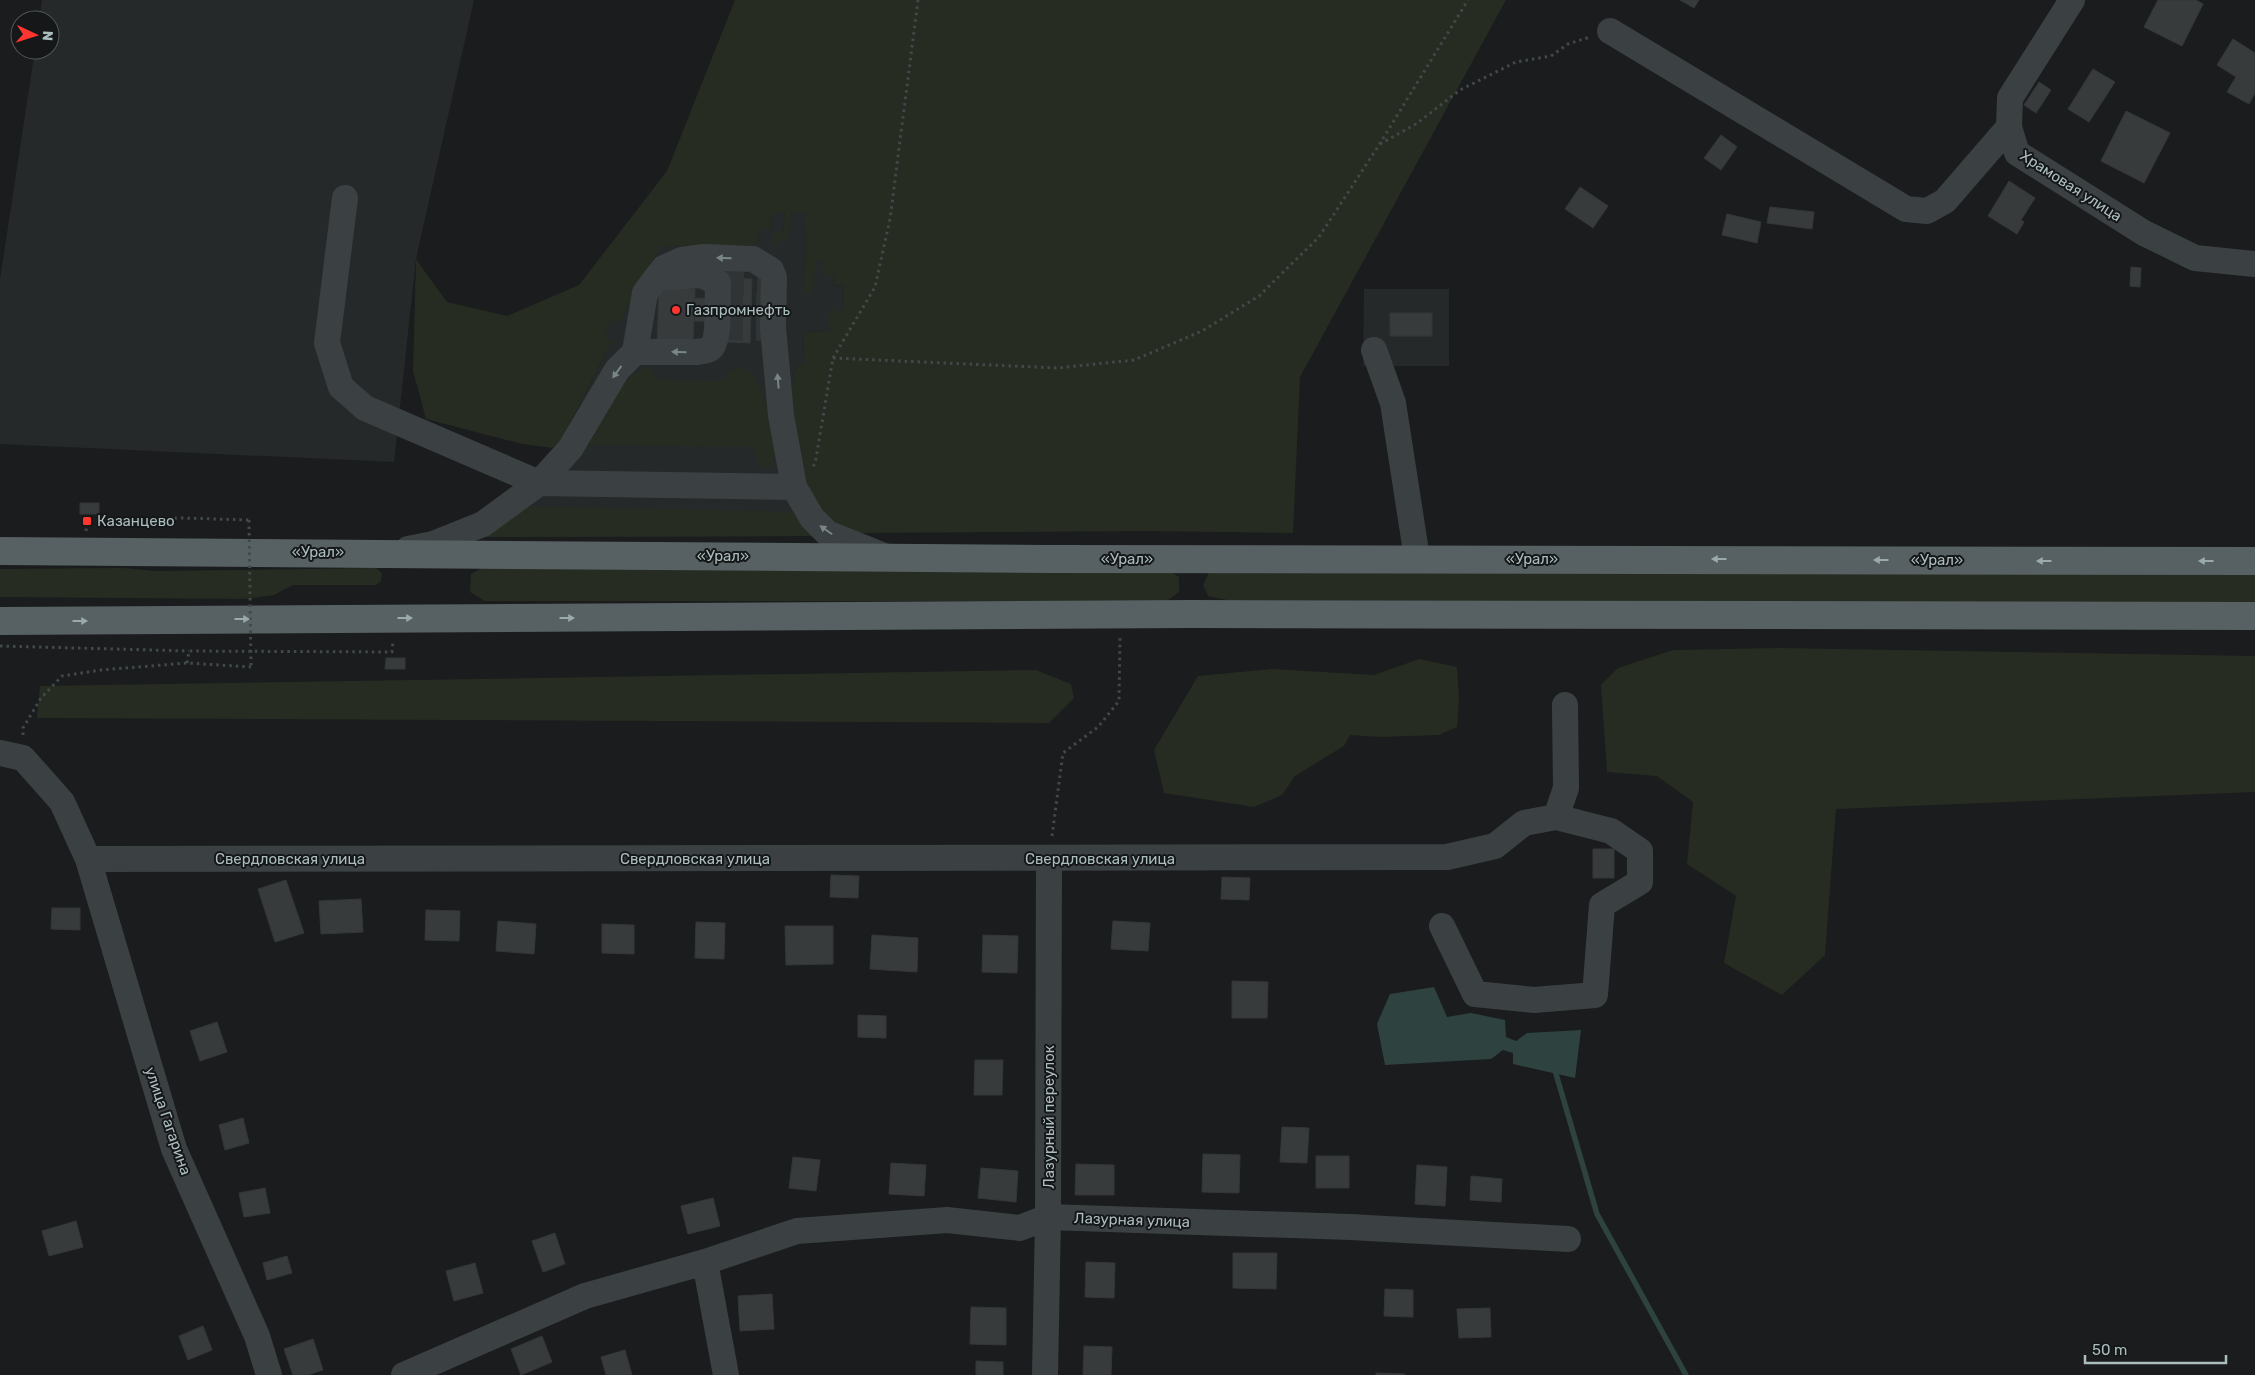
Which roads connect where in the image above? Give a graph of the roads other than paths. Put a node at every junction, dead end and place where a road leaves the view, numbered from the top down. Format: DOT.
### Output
graph roads {
  1 [pos="2072,0"];
  2 [pos="1610,31"];
  3 [pos="2009,127"];
  4 [pos="345,198"];
  5 [pos="2255,264"];
  6 [pos="656,278"];
  7 [pos="1374,350"];
  8 [pos="635,352"];
  9 [pos="539,483"];
  10 [pos="794,487"];
  11 [pos="0,551"];
  12 [pos="382,553"];
  13 [pos="887,557"];
  14 [pos="1417,558"];
  15 [pos="2255,561"];
  16 [pos="2255,616"];
  17 [pos="0,621"];
  18 [pos="1565,704"];
  19 [pos="11,755"];
  20 [pos="1556,817"];
  21 [pos="88,859"];
  22 [pos="1049,859"];
  23 [pos="1442,926"];
  24 [pos="1048,1217"];
  25 [pos="1568,1239"];
  26 [pos="705,1262"];
  27 [pos="269,1375"];
  28 [pos="404,1375"];
  29 [pos="726,1375"];
  30 [pos="1045,1375"];
  1 -- 3 [label="street, Храмовая улица"];
  2 -- 3 [label="street"];
  3 -- 5 [label="street, Храмовая улица"];
  4 -- 9 [label="street"];
  6 -- 8 [label="street"];
  6 -- 8 [label="street, one-way"];
  10 -- 6 [label="street, one-way"];
  7 -- 14 [label="street"];
  8 -- 9 [label="street, one-way"];
  9 -- 10 [label="street"];
  9 -- 12 [label="street"];
  13 -- 10 [label="street, one-way"];
  11 -- 12 [label="main road, «Урал»"];
  12 -- 13 [label="main road, «Урал»"];
  13 -- 14 [label="main road, «Урал»"];
  15 -- 14 [label="main road, «Урал», one-way"];
  17 -- 16 [label="main road, one-way"];
  18 -- 20 [label="street"];
  19 -- 21 [label="street"];
  20 -- 22 [label="street, Свердловская улица"];
  20 -- 23 [label="street"];
  21 -- 22 [label="street, Свердловская улица"];
  21 -- 27 [label="street, улица Гагарина"];
  22 -- 24 [label="street, Лазурный переулок"];
  24 -- 25 [label="street, Лазурная улица"];
  24 -- 26 [label="street, Лазурная улица"];
  24 -- 30 [label="street, Лазурный переулок"];
  26 -- 28 [label="street, Лазурная улица"];
  26 -- 29 [label="street"];
}
